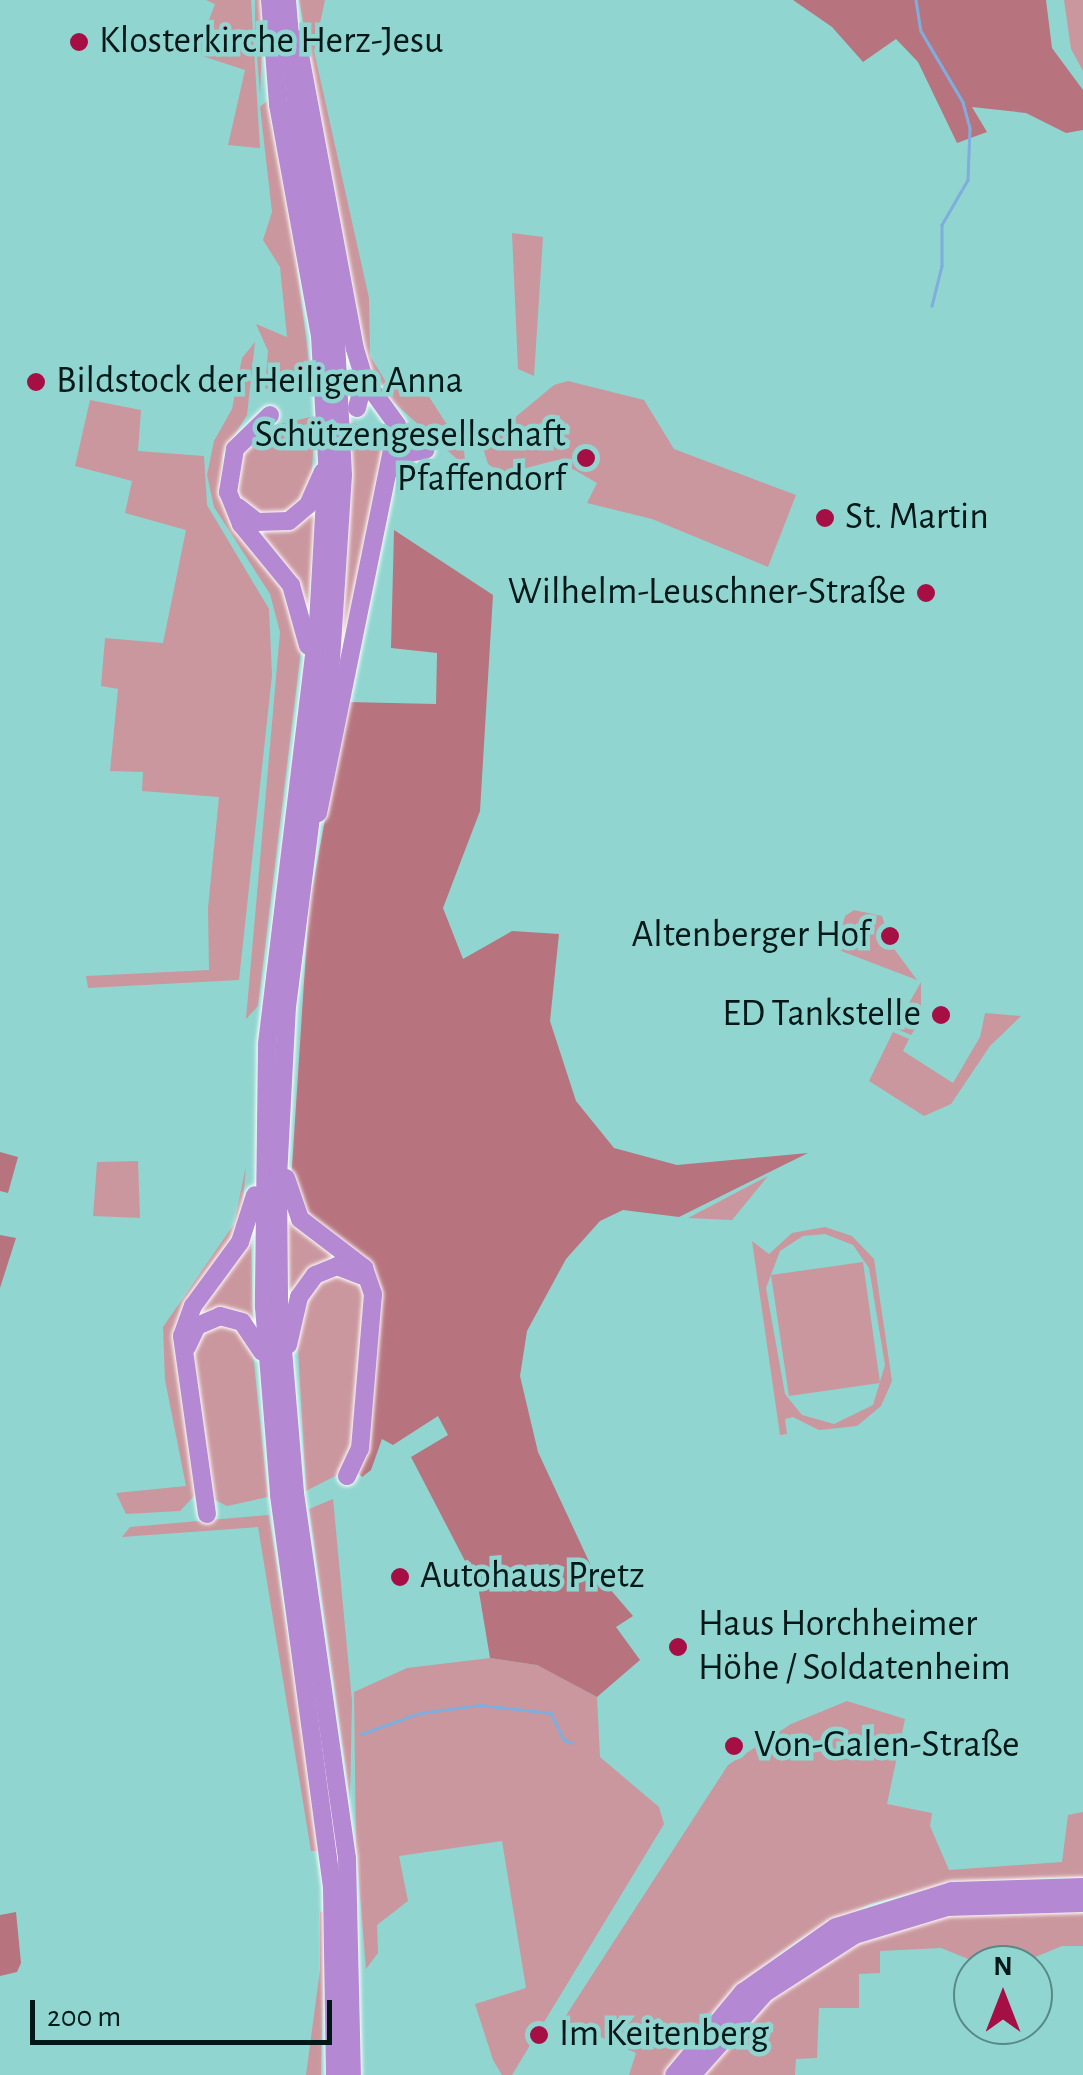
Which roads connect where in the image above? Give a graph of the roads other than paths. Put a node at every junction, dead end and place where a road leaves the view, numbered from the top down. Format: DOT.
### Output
graph roads {
  1 [pos="270,0"];
  2 [pos="287,0"];
  3 [pos="364,378"];
  4 [pos="357,408"];
  5 [pos="270,415"];
  6 [pos="426,450"];
  7 [pos="327,462"];
  8 [pos="389,472"];
  9 [pos="228,492"];
  10 [pos="312,671"];
  11 [pos="305,848"];
  12 [pos="280,1132"];
  13 [pos="262,1155"];
  14 [pos="372,1290"];
  15 [pos="266,1361"];
  16 [pos="186,1368"];
  17 [pos="284,1370"];
  18 [pos="347,1476"];
  19 [pos="207,1514"];
  20 [pos="1083,1887"];
  21 [pos="1083,1903"];
  22 [pos="348,2074"];
  23 [pos="674,2075"];
  24 [pos="692,2075"];
  1 -- 7 [label="highway"];
  2 -- 3 [label="highway"];
  2 -- 11 [label="highway"];
  3 -- 4 [label="highway"];
  3 -- 8 [label="highway"];
  5 -- 9 [label="highway"];
  6 -- 8 [label="highway"];
  7 -- 9 [label="highway"];
  7 -- 10 [label="highway"];
  8 -- 11 [label="highway"];
  9 -- 10 [label="highway"];
  10 -- 13 [label="highway"];
  11 -- 12 [label="highway"];
  12 -- 14 [label="highway"];
  12 -- 17 [label="highway"];
  13 -- 15 [label="highway"];
  13 -- 16 [label="highway"];
  14 -- 17 [label="highway"];
  14 -- 18 [label="highway"];
  15 -- 16 [label="highway"];
  15 -- 22 [label="highway"];
  16 -- 19 [label="highway"];
  17 -- 22 [label="highway"];
  20 -- 23 [label="highway"];
  21 -- 24 [label="highway"];
}
